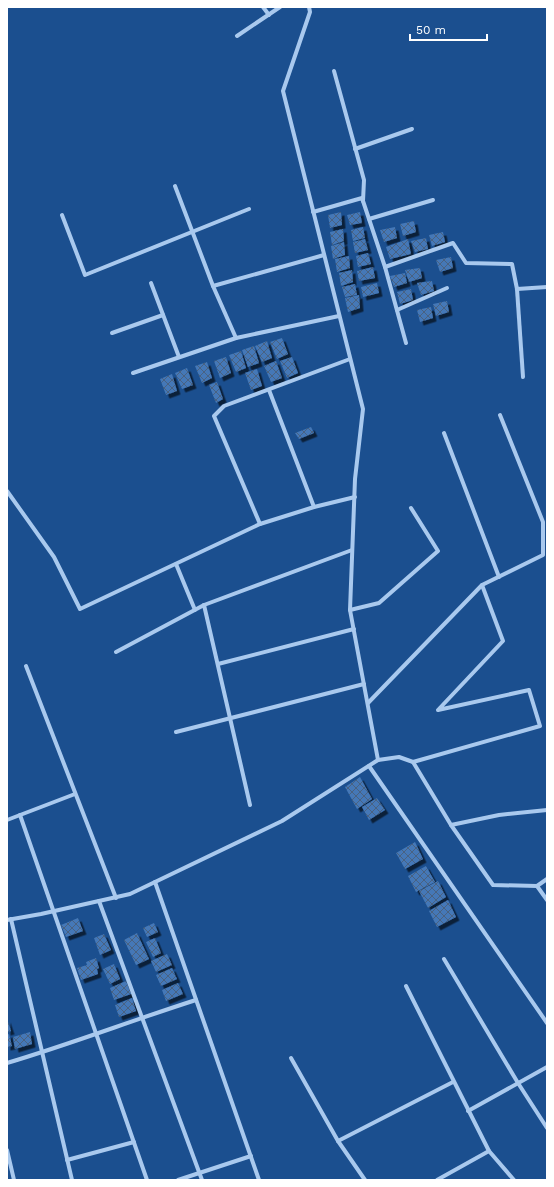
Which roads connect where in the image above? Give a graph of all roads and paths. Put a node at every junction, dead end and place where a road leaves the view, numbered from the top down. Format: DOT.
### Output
graph roads {
  1 [pos="264,7"];
  2 [pos="280,7"];
  3 [pos="309,7"];
  4 [pos="269,15"];
  5 [pos="237,36"];
  6 [pos="334,71"];
  7 [pos="412,129"];
  8 [pos="355,148"];
  9 [pos="175,186"];
  10 [pos="433,200"];
  11 [pos="363,202"];
  12 [pos="249,209"];
  13 [pos="313,212"];
  14 [pos="62,215"];
  15 [pos="369,219"];
  16 [pos="192,232"];
  17 [pos="324,255"];
  18 [pos="385,268"];
  19 [pos="151,283"];
  20 [pos="213,286"];
  21 [pos="547,287"];
  22 [pos="447,288"];
  23 [pos="517,289"];
  24 [pos="397,310"];
  25 [pos="163,316"];
  26 [pos="339,316"];
  27 [pos="112,333"];
  28 [pos="236,338"];
  29 [pos="406,343"];
  30 [pos="179,357"];
  31 [pos="350,359"];
  32 [pos="133,372"];
  33 [pos="523,377"];
  34 [pos="269,390"];
  35 [pos="500,415"];
  36 [pos="444,433"];
  37 [pos="7,491"];
  38 [pos="355,497"];
  39 [pos="314,507"];
  40 [pos="411,508"];
  41 [pos="260,524"];
  42 [pos="352,550"];
  43 [pos="176,564"];
  44 [pos="499,576"];
  45 [pos="482,585"];
  46 [pos="204,605"];
  47 [pos="195,610"];
  48 [pos="350,610"];
  49 [pos="354,629"];
  50 [pos="116,652"];
  51 [pos="218,664"];
  52 [pos="26,666"];
  53 [pos="364,684"];
  54 [pos="368,703"];
  55 [pos="230,718"];
  56 [pos="176,732"];
  57 [pos="378,760"];
  58 [pos="413,762"];
  59 [pos="369,766"];
  60 [pos="75,794"];
  61 [pos="250,805"];
  62 [pos="547,810"];
  63 [pos="20,815"];
  64 [pos="7,820"];
  65 [pos="451,824"];
  66 [pos="547,879"];
  67 [pos="155,882"];
  68 [pos="537,886"];
  69 [pos="116,898"];
  70 [pos="547,900"];
  71 [pos="100,901"];
  72 [pos="54,911"];
  73 [pos="9,920"];
  74 [pos="444,959"];
  75 [pos="406,986"];
  76 [pos="196,1000"];
  77 [pos="142,1017"];
  78 [pos="547,1023"];
  79 [pos="96,1033"];
  80 [pos="42,1052"];
  81 [pos="291,1058"];
  82 [pos="7,1063"];
  83 [pos="547,1067"];
  84 [pos="454,1082"];
  85 [pos="518,1083"];
  86 [pos="468,1112"];
  87 [pos="547,1128"];
  88 [pos="338,1141"];
  89 [pos="134,1142"];
  90 [pos="7,1150"];
  91 [pos="489,1151"];
  92 [pos="251,1156"];
  93 [pos="67,1160"];
  94 [pos="200,1172"];
  95 [pos="14,1180"];
  96 [pos="72,1180"];
  97 [pos="147,1180"];
  98 [pos="178,1180"];
  99 [pos="202,1180"];
  100 [pos="259,1180"];
  101 [pos="365,1180"];
  102 [pos="437,1180"];
  103 [pos="514,1180"];
  1 -- 4 [label="street"];
  2 -- 4 [label="street"];
  3 -- 13 [label="street"];
  4 -- 5 [label="street"];
  6 -- 8 [label="street"];
  7 -- 8 [label="street"];
  8 -- 11 [label="street"];
  9 -- 16 [label="street"];
  10 -- 15 [label="street"];
  11 -- 13 [label="street"];
  11 -- 15 [label="street"];
  12 -- 16 [label="street"];
  13 -- 17 [label="street"];
  14 -- 16 [label="street"];
  15 -- 18 [label="street"];
  16 -- 20 [label="street"];
  17 -- 20 [label="street"];
  17 -- 26 [label="street"];
  18 -- 23 [label="street"];
  18 -- 24 [label="street"];
  19 -- 25 [label="street"];
  20 -- 28 [label="street"];
  21 -- 23 [label="street"];
  22 -- 24 [label="street"];
  23 -- 33 [label="street"];
  24 -- 29 [label="street"];
  25 -- 27 [label="street"];
  25 -- 30 [label="street"];
  26 -- 28 [label="street"];
  26 -- 31 [label="street"];
  28 -- 30 [label="street"];
  30 -- 32 [label="street"];
  31 -- 34 [label="street"];
  31 -- 38 [label="street"];
  34 -- 39 [label="street"];
  34 -- 41 [label="street"];
  35 -- 44 [label="street"];
  36 -- 44 [label="street"];
  37 -- 43 [label="street"];
  38 -- 39 [label="street"];
  38 -- 42 [label="street"];
  39 -- 41 [label="street"];
  40 -- 48 [label="street"];
  41 -- 43 [label="street"];
  42 -- 46 [label="street"];
  42 -- 48 [label="street"];
  43 -- 47 [label="street"];
  44 -- 45 [label="street"];
  45 -- 54 [label="street"];
  45 -- 58 [label="street"];
  46 -- 47 [label="street"];
  46 -- 51 [label="street"];
  47 -- 50 [label="street"];
  48 -- 49 [label="street"];
  49 -- 51 [label="street"];
  49 -- 53 [label="street"];
  51 -- 55 [label="street"];
  52 -- 60 [label="street"];
  53 -- 54 [label="street"];
  53 -- 55 [label="street"];
  54 -- 57 [label="street"];
  55 -- 56 [label="street"];
  55 -- 61 [label="street"];
  57 -- 58 [label="street"];
  57 -- 59 [label="street"];
  58 -- 65 [label="street"];
  59 -- 67 [label="street"];
  59 -- 78 [label="street"];
  60 -- 63 [label="street"];
  60 -- 69 [label="street"];
  62 -- 65 [label="street"];
  63 -- 64 [label="street"];
  63 -- 72 [label="street"];
  65 -- 68 [label="street"];
  66 -- 68 [label="street"];
  67 -- 69 [label="street"];
  67 -- 76 [label="street"];
  68 -- 70 [label="street"];
  69 -- 71 [label="street"];
  71 -- 72 [label="street"];
  71 -- 77 [label="street"];
  72 -- 73 [label="street"];
  72 -- 79 [label="street"];
  73 -- 80 [label="street"];
  74 -- 85 [label="street"];
  75 -- 84 [label="street"];
  76 -- 77 [label="street"];
  76 -- 92 [label="street"];
  77 -- 79 [label="street"];
  77 -- 94 [label="street"];
  79 -- 80 [label="street"];
  79 -- 89 [label="street"];
  80 -- 82 [label="street"];
  80 -- 93 [label="street"];
  81 -- 88 [label="street"];
  83 -- 85 [label="street"];
  84 -- 86 [label="street"];
  84 -- 88 [label="street"];
  85 -- 86 [label="street"];
  85 -- 87 [label="street"];
  86 -- 91 [label="street"];
  88 -- 101 [label="street"];
  89 -- 93 [label="street"];
  89 -- 97 [label="street"];
  90 -- 95 [label="street"];
  91 -- 102 [label="street"];
  91 -- 103 [label="street"];
  92 -- 94 [label="street"];
  92 -- 100 [label="street"];
  93 -- 96 [label="street"];
  94 -- 98 [label="street"];
  94 -- 99 [label="street"];
}
